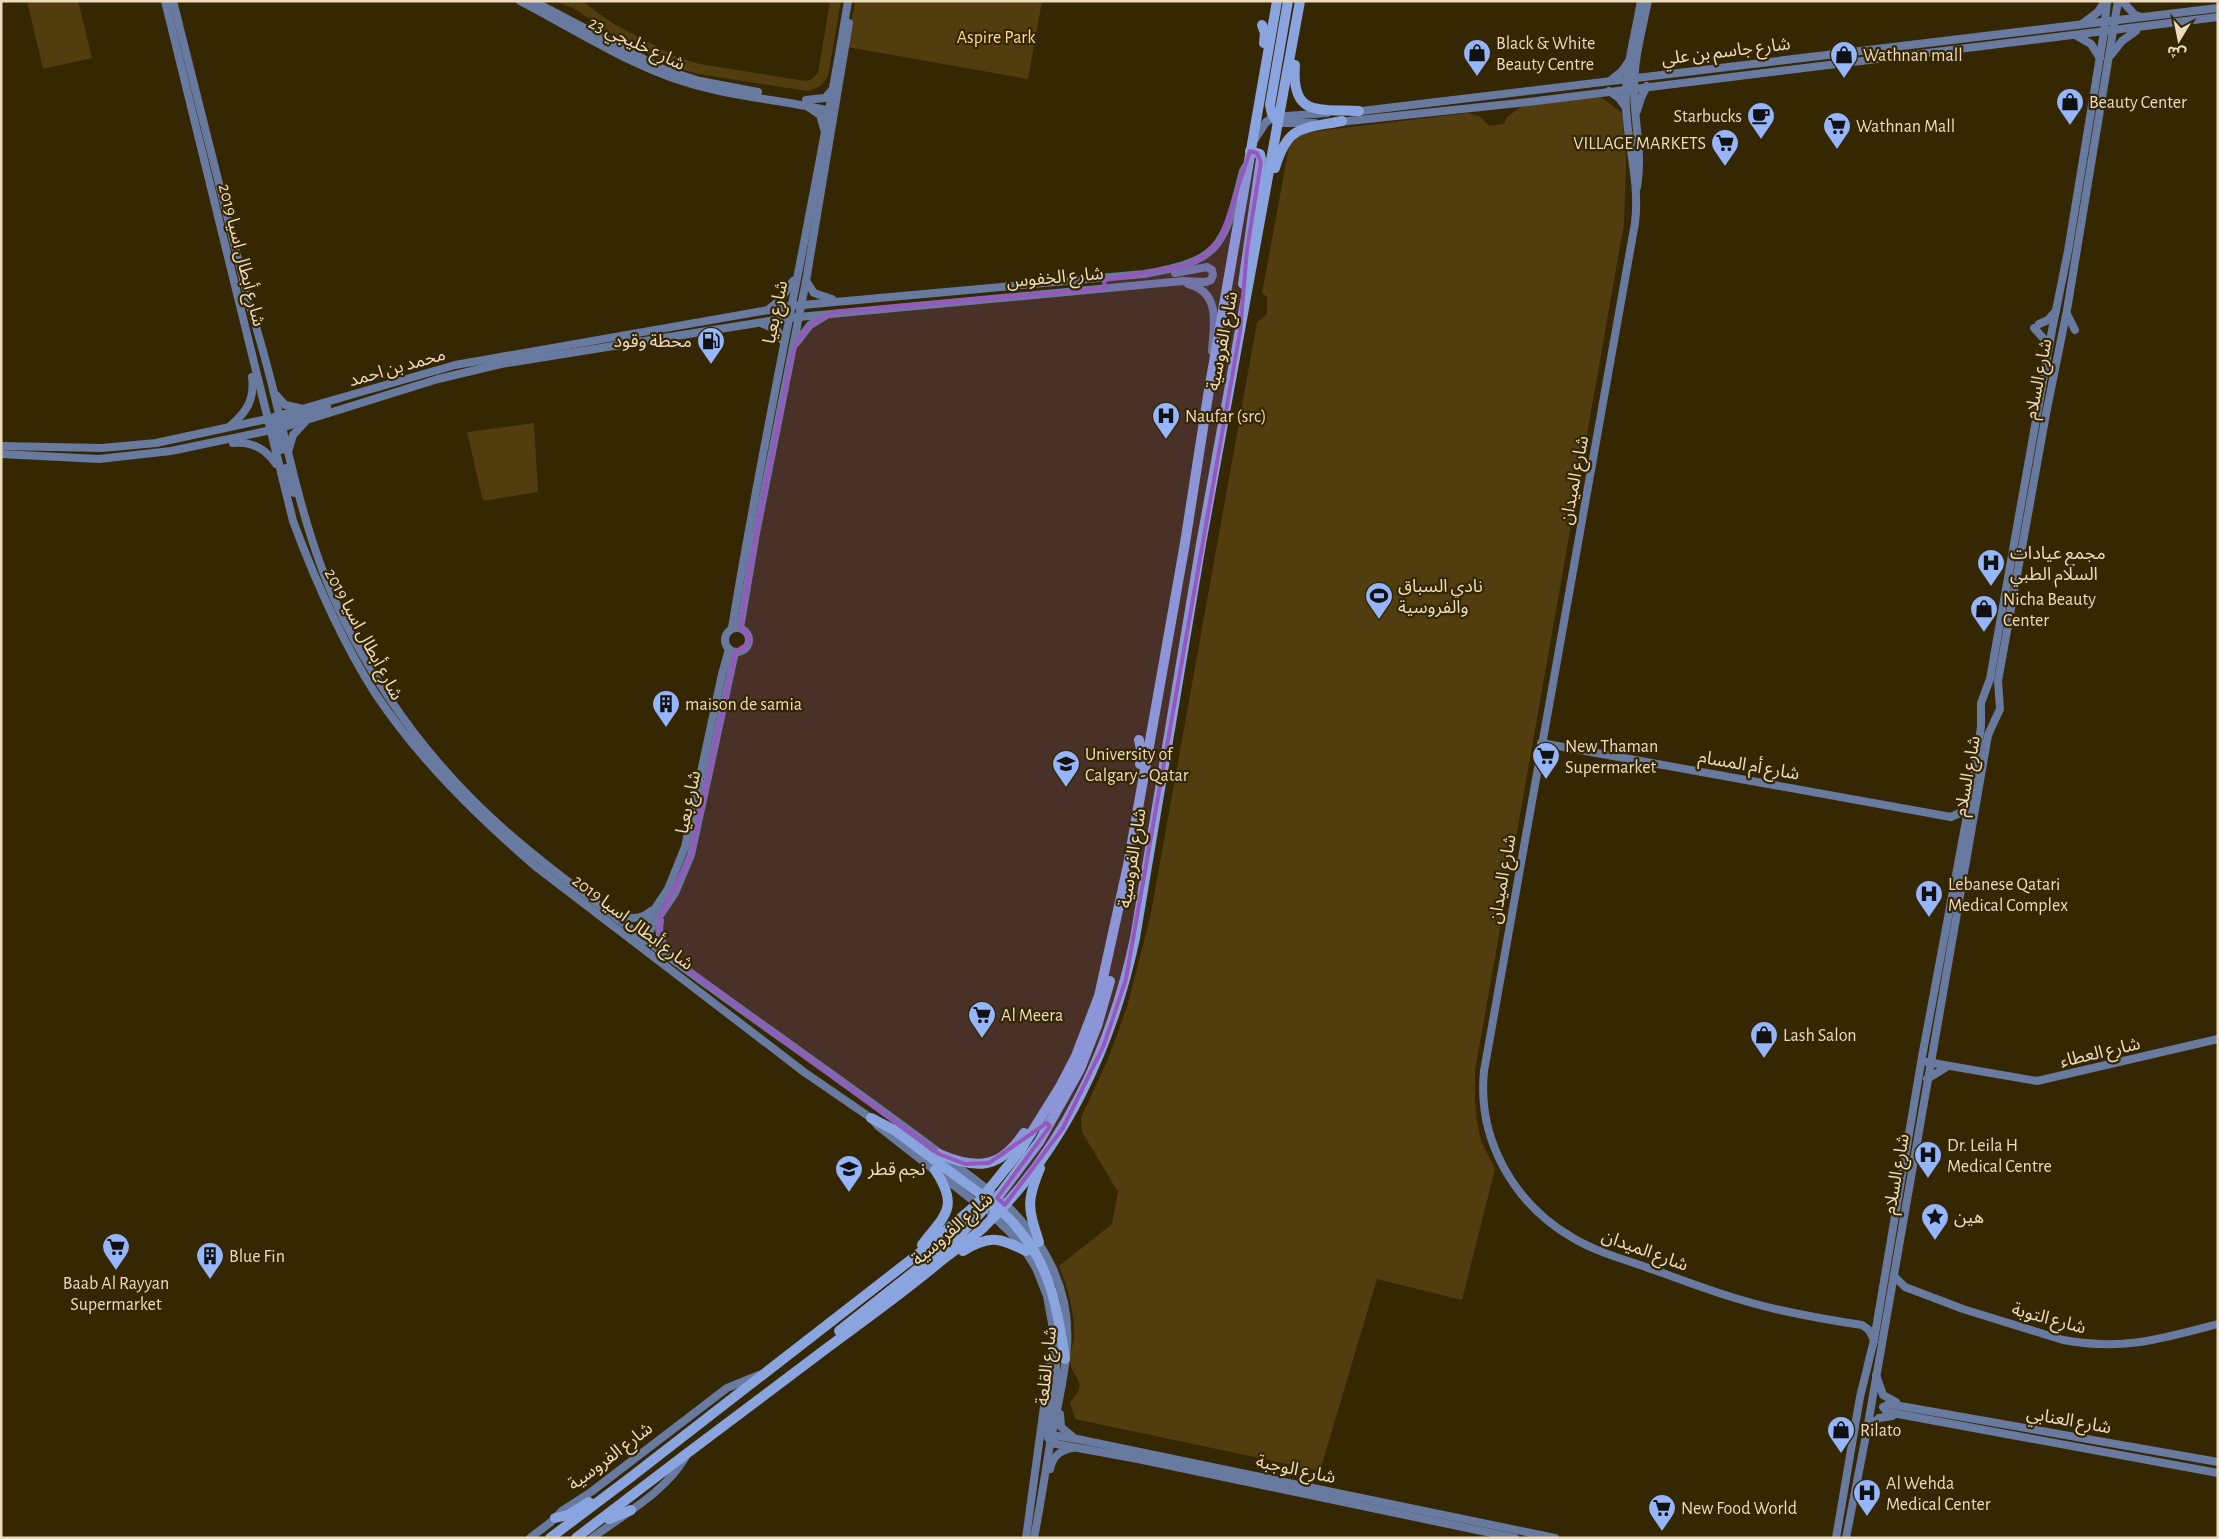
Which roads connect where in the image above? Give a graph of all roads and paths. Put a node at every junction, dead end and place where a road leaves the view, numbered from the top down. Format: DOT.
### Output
graph roads {
  1 [pos="164,1"];
  2 [pos="173,1"];
  3 [pos="520,1"];
  4 [pos="533,1"];
  5 [pos="848,1"];
  6 [pos="853,1"];
  7 [pos="1277,1"];
  8 [pos="1288,1"];
  9 [pos="1300,1"];
  10 [pos="1642,1"];
  11 [pos="1648,1"];
  12 [pos="2106,1"];
  13 [pos="2118,1"];
  14 [pos="2122,1"];
  15 [pos="2218,8"];
  16 [pos="1298,14"];
  17 [pos="2218,17"];
  18 [pos="2144,18"];
  19 [pos="2115,21"];
  20 [pos="2105,22"];
  21 [pos="1262,25"];
  22 [pos="2080,25"];
  23 [pos="2144,27"];
  24 [pos="2114,31"];
  25 [pos="2104,32"];
  26 [pos="2075,36"];
  27 [pos="1633,58"];
  28 [pos="2100,58"];
  29 [pos="2109,59"];
  30 [pos="1651,75"];
  31 [pos="1631,78"];
  32 [pos="1608,81"];
  33 [pos="1263,85"];
  34 [pos="1648,86"];
  35 [pos="1630,88"];
  36 [pos="831,91"];
  37 [pos="1608,91"];
  38 [pos="743,92"];
  39 [pos="804,102"];
  40 [pos="832,108"];
  41 [pos="1626,108"];
  42 [pos="1359,111"];
  43 [pos="1291,115"];
  44 [pos="1635,118"];
  45 [pos="1277,119"];
  46 [pos="1342,121"];
  47 [pos="1290,124"];
  48 [pos="824,131"];
  49 [pos="1250,153"];
  50 [pos="1636,196"];
  51 [pos="1264,203"];
  52 [pos="799,268"];
  53 [pos="1144,274"];
  54 [pos="806,281"];
  55 [pos="1179,281"];
  56 [pos="842,301"];
  57 [pos="801,305"];
  58 [pos="791,306"];
  59 [pos="2057,309"];
  60 [pos="765,310"];
  61 [pos="835,312"];
  62 [pos="2067,314"];
  63 [pos="799,316"];
  64 [pos="788,318"];
  65 [pos="759,322"];
  66 [pos="2075,330"];
  67 [pos="1240,332"];
  68 [pos="783,341"];
  69 [pos="249,346"];
  70 [pos="2048,352"];
  71 [pos="792,354"];
  72 [pos="272,386"];
  73 [pos="367,390"];
  74 [pos="1208,396"];
  75 [pos="311,406"];
  76 [pos="307,421"];
  77 [pos="274,424"];
  78 [pos="228,428"];
  79 [pos="211,444"];
  80 [pos="1,446"];
  81 [pos="1,454"];
  82 [pos="288,456"];
  83 [pos="279,470"];
  84 [pos="302,505"];
  85 [pos="736,628"];
  86 [pos="732,651"];
  87 [pos="1138,740"];
  88 [pos="1541,743"];
  89 [pos="1969,805"];
  90 [pos="1951,816"];
  91 [pos="1963,833"];
  92 [pos="1128,865"];
  93 [pos="558,875"];
  94 [pos="659,904"];
  95 [pos="660,916"];
  96 [pos="639,940"];
  97 [pos="1112,940"];
  98 [pos="674,961"];
  99 [pos="1090,1022"];
  100 [pos="2218,1039"];
  101 [pos="1933,1043"];
  102 [pos="1925,1063"];
  103 [pos="1945,1066"];
  104 [pos="1927,1079"];
  105 [pos="871,1118"];
  106 [pos="939,1154"];
  107 [pos="1044,1158"];
  108 [pos="936,1170"];
  109 [pos="991,1204"];
  110 [pos="1039,1242"];
  111 [pos="1026,1251"];
  112 [pos="920,1252"];
  113 [pos="1894,1276"];
  114 [pos="1905,1287"];
  115 [pos="904,1291"];
  116 [pos="1890,1295"];
  117 [pos="1878,1317"];
  118 [pos="2218,1324"];
  119 [pos="1862,1326"];
  120 [pos="1054,1334"];
  121 [pos="1874,1340"];
  122 [pos="822,1352"];
  123 [pos="1065,1359"];
  124 [pos="764,1373"];
  125 [pos="1875,1374"];
  126 [pos="1060,1396"];
  127 [pos="1915,1408"];
  128 [pos="1918,1417"];
  129 [pos="1867,1430"];
  130 [pos="1050,1439"];
  131 [pos="1077,1443"];
  132 [pos="687,1454"];
  133 [pos="1037,1454"];
  134 [pos="2218,1462"];
  135 [pos="2218,1473"];
  136 [pos="624,1482"];
  137 [pos="631,1510"];
  138 [pos="555,1518"];
  139 [pos="1038,1519"];
  140 [pos="1836,1537"];
  141 [pos="530,1538"];
  142 [pos="550,1538"];
  143 [pos="576,1538"];
  144 [pos="584,1538"];
  145 [pos="592,1538"];
  146 [pos="1026,1538"];
  147 [pos="1034,1538"];
  148 [pos="1516,1538"];
  149 [pos="1555,1538"];
  150 [pos="1846,1538"];
  1 -- 69 [label="main road, شارع أبطال اسيا 2019"];
  2 -- 72 [label="main road, شارع أبطال اسيا 2019"];
  3 -- 38 [label="main road, شارع خليجي 23"];
  4 -- 38 [label="main road, شارع خليجي 23"];
  5 -- 36 [label="main road, شارع بعيا"];
  6 -- 40 [label="main road, شارع بعيا"];
  7 -- 33 [label="highway, شارع الفروسية"];
  8 -- 45 [label="highway"];
  9 -- 16 [label="highway, شارع الفروسية"];
  10 -- 27 [label="main road"];
  11 -- 27 [label="main road"];
  12 -- 20 [label="main road, شارع السلام"];
  12 -- 22 [label="main road"];
  13 -- 19 [label="main road, شارع السلام"];
  14 -- 18 [label="main road"];
  15 -- 18 [label="main road, شارع جاسم بن علي"];
  16 -- 42 [label="highway"];
  16 -- 45 [label="highway, شارع الفروسية"];
  17 -- 23 [label="main road, شارع جاسم بن علي"];
  18 -- 19 [label="main road, شارع جاسم بن علي"];
  19 -- 20 [label="main road, شارع جاسم بن علي"];
  19 -- 24 [label="main road, شارع السلام"];
  20 -- 22 [label="main road, شارع جاسم بن علي"];
  20 -- 25 [label="main road, شارع السلام"];
  21 -- 33 [label="highway"];
  22 -- 30 [label="main road, شارع جاسم بن علي"];
  23 -- 24 [label="main road, شارع جاسم بن علي"];
  23 -- 29 [label="main road"];
  24 -- 25 [label="main road, شارع جاسم بن علي"];
  24 -- 29 [label="main road, شارع السلام"];
  25 -- 26 [label="main road, شارع جاسم بن علي"];
  25 -- 28 [label="main road, شارع السلام"];
  26 -- 28 [label="main road"];
  26 -- 34 [label="main road, شارع جاسم بن علي"];
  27 -- 30 [label="main road"];
  27 -- 31 [label="main road"];
  27 -- 32 [label="main road"];
  28 -- 59 [label="main road, شارع السلام"];
  29 -- 62 [label="main road, شارع السلام"];
  30 -- 31 [label="main road, شارع جاسم بن علي"];
  31 -- 32 [label="main road, شارع جاسم بن علي"];
  31 -- 35 [label="main road"];
  32 -- 42 [label="main road, شارع جاسم بن علي"];
  33 -- 49 [label="highway, شارع الفروسية"];
  34 -- 35 [label="main road, شارع جاسم بن علي"];
  34 -- 44 [label="main road"];
  35 -- 37 [label="main road, شارع جاسم بن علي"];
  35 -- 41 [label="main road, شارع الميدان"];
  35 -- 44 [label="main road, شارع الميدان"];
  36 -- 39 [label="main road"];
  36 -- 40 [label="main road, شارع بعيا"];
  37 -- 41 [label="main road"];
  37 -- 46 [label="main road, شارع جاسم بن علي"];
  38 -- 39 [label="main road, شارع خليجي 23"];
  39 -- 40 [label="main road, شارع خليجي 23"];
  39 -- 48 [label="main road"];
  40 -- 48 [label="main road, شارع بعيا"];
  40 -- 54 [label="main road, شارع بعيا"];
  41 -- 50 [label="main road, شارع الميدان"];
  42 -- 43 [label="main road, شارع جاسم بن علي"];
  43 -- 45 [label="main road, شارع جاسم بن علي"];
  43 -- 47 [label="main road"];
  44 -- 50 [label="main road, شارع الميدان"];
  45 -- 47 [label="main road, شارع جاسم بن علي"];
  45 -- 49 [label="main road"];
  45 -- 51 [label="highway, شارع الفروسية"];
  46 -- 47 [label="main road, شارع جاسم بن علي"];
  46 -- 51 [label="highway"];
  48 -- 52 [label="main road, شارع بعيا"];
  49 -- 53 [label="main road, شارع الخفوس"];
  49 -- 67 [label="highway"];
  49 -- 74 [label="highway, شارع الفروسية"];
  50 -- 88 [label="main road, شارع الميدان"];
  51 -- 67 [label="highway, شارع الفروسية"];
  52 -- 58 [label="main road, شارع بعيا"];
  52 -- 60 [label="main road"];
  53 -- 55 [label="main road"];
  53 -- 56 [label="main road, شارع الخفوس"];
  54 -- 56 [label="main road"];
  54 -- 57 [label="main road, شارع بعيا"];
  55 -- 61 [label="main road, شارع الخفوس"];
  55 -- 74 [label="main road, شارع الخفوس"];
  56 -- 57 [label="main road, شارع الخفوس"];
  57 -- 58 [label="main road, محمد بن احمد"];
  57 -- 63 [label="main road, شارع بعيا"];
  58 -- 60 [label="main road, محمد بن احمد"];
  58 -- 64 [label="main road, شارع بعيا"];
  59 -- 70 [label="main road, شارع السلام"];
  59 -- 70 [label="main road"];
  60 -- 73 [label="main road, محمد بن احمد"];
  61 -- 63 [label="main road, شارع الخفوس"];
  61 -- 71 [label="main road"];
  62 -- 66 [label="main road"];
  62 -- 101 [label="main road, شارع السلام"];
  63 -- 64 [label="main road, محمد بن احمد"];
  63 -- 71 [label="main road, شارع بعيا"];
  64 -- 65 [label="main road, محمد بن احمد"];
  64 -- 68 [label="main road, شارع بعيا"];
  65 -- 68 [label="main road"];
  65 -- 76 [label="main road, محمد بن احمد"];
  67 -- 107 [label="highway, شارع الفروسية"];
  68 -- 85 [label="main road, شارع بعيا"];
  69 -- 77 [label="main road, شارع أبطال اسيا 2019"];
  69 -- 78 [label="main road"];
  70 -- 89 [label="main road, شارع السلام"];
  71 -- 85 [label="main road, شارع بعيا"];
  72 -- 75 [label="main road"];
  72 -- 77 [label="main road, شارع أبطال اسيا 2019"];
  73 -- 75 [label="main road, محمد بن احمد"];
  73 -- 77 [label="main road"];
  74 -- 92 [label="highway, شارع الفروسية"];
  75 -- 77 [label="main road, محمد بن احمد"];
  76 -- 77 [label="main road, محمد بن احمد"];
  76 -- 82 [label="main road"];
  77 -- 78 [label="main road, محمد بن احمد"];
  77 -- 79 [label="main road, محمد بن احمد"];
  77 -- 82 [label="main road, شارع أبطال اسيا 2019"];
  77 -- 83 [label="main road, شارع أبطال اسيا 2019"];
  77 -- 84 [label="main road"];
  78 -- 80 [label="main road, محمد بن احمد"];
  79 -- 81 [label="main road, محمد بن احمد"];
  79 -- 83 [label="main road"];
  82 -- 84 [label="main road, شارع أبطال اسيا 2019"];
  83 -- 96 [label="main road, شارع أبطال اسيا 2019"];
  84 -- 93 [label="main road, شارع أبطال اسيا 2019"];
  85 -- 86 [label="main road"];
  85 -- 86 [label="main road"];
  86 -- 94 [label="main road, شارع بعيا"];
  86 -- 95 [label="main road, شارع بعيا"];
  87 -- 92 [label="highway"];
  88 -- 90 [label="main road, شارع أم المسام"];
  88 -- 119 [label="main road, شارع الميدان"];
  89 -- 90 [label="main road"];
  89 -- 91 [label="main road, شارع السلام"];
  90 -- 91 [label="main road"];
  91 -- 102 [label="main road, شارع السلام"];
  92 -- 97 [label="highway, شارع الفروسية"];
  93 -- 94 [label="main road"];
  93 -- 96 [label="main road, شارع أبطال اسيا 2019"];
  94 -- 96 [label="main road, شارع بعيا"];
  95 -- 96 [label="main road, شارع بعيا"];
  95 -- 98 [label="main road"];
  96 -- 98 [label="main road, شارع أبطال اسيا 2019"];
  96 -- 105 [label="main road, شارع أبطال اسيا 2019"];
  97 -- 99 [label="highway, شارع الفروسية"];
  97 -- 109 [label="highway"];
  98 -- 106 [label="main road, شارع أبطال اسيا 2019"];
  99 -- 106 [label="highway"];
  99 -- 109 [label="highway, شارع الفروسية"];
  100 -- 103 [label="main road, شارع العطاء"];
  101 -- 102 [label="main road, شارع السلام"];
  101 -- 103 [label="main road"];
  102 -- 103 [label="main road, شارع العطاء"];
  102 -- 104 [label="main road, شارع السلام"];
  102 -- 117 [label="main road, شارع السلام"];
  103 -- 104 [label="main road"];
  104 -- 113 [label="main road, شارع السلام"];
  105 -- 108 [label="main road, شارع أبطال اسيا 2019"];
  105 -- 109 [label="highway"];
  106 -- 109 [label="main road, شارع أبطال اسيا 2019"];
  107 -- 109 [label="highway, شارع الفروسية"];
  107 -- 110 [label="highway"];
  108 -- 109 [label="main road, شارع أبطال اسيا 2019"];
  108 -- 112 [label="highway"];
  109 -- 110 [label="main road, شارع القلعة"];
  109 -- 111 [label="main road, شارع القلعة"];
  109 -- 112 [label="highway, شارع الفروسية"];
  109 -- 115 [label="highway, شارع الفروسية"];
  109 -- 122 [label="highway"];
  109 -- 123 [label="highway"];
  110 -- 123 [label="main road, شارع القلعة"];
  111 -- 115 [label="highway"];
  111 -- 120 [label="main road, شارع القلعة"];
  112 -- 124 [label="highway, شارع الفروسية"];
  113 -- 114 [label="main road, شارع التوبة"];
  113 -- 116 [label="main road, شارع السلام"];
  114 -- 116 [label="main road"];
  114 -- 118 [label="main road, شارع التوبة"];
  115 -- 122 [label="highway, شارع الفروسية"];
  116 -- 125 [label="main road, شارع السلام"];
  117 -- 119 [label="main road"];
  117 -- 121 [label="main road, شارع السلام"];
  119 -- 121 [label="main road"];
  120 -- 130 [label="main road"];
  120 -- 133 [label="main road, شارع القلعة"];
  121 -- 140 [label="main road, شارع السلام"];
  122 -- 132 [label="highway, شارع الفروسية"];
  123 -- 126 [label="main road, شارع القلعة"];
  124 -- 136 [label="highway, شارع الفروسية"];
  124 -- 138 [label="main road, شارع الفروسية"];
  125 -- 127 [label="main road"];
  125 -- 129 [label="main road, شارع السلام"];
  126 -- 130 [label="main road, شارع القلعة"];
  126 -- 131 [label="main road"];
  127 -- 128 [label="main road"];
  127 -- 134 [label="main road, شارع العنابي"];
  128 -- 129 [label="main road"];
  128 -- 135 [label="main road, شارع العنابي"];
  129 -- 150 [label="main road, شارع السلام"];
  130 -- 131 [label="main road, شارع الوجبة"];
  130 -- 133 [label="main road"];
  130 -- 139 [label="main road, شارع القلعة"];
  131 -- 139 [label="main road"];
  131 -- 148 [label="main road, شارع الوجبة"];
  131 -- 149 [label="main road, شارع الوجبة"];
  132 -- 137 [label="main road, شارع الفروسية"];
  132 -- 143 [label="highway, شارع الفروسية"];
  133 -- 139 [label="main road"];
  133 -- 146 [label="main road, شارع القلعة"];
  136 -- 138 [label="highway"];
  136 -- 142 [label="highway, شارع الفروسية"];
  137 -- 144 [label="highway"];
  137 -- 145 [label="main road, شارع الفروسية"];
  138 -- 141 [label="main road, شارع الفروسية"];
  139 -- 147 [label="main road, شارع القلعة"];
}
